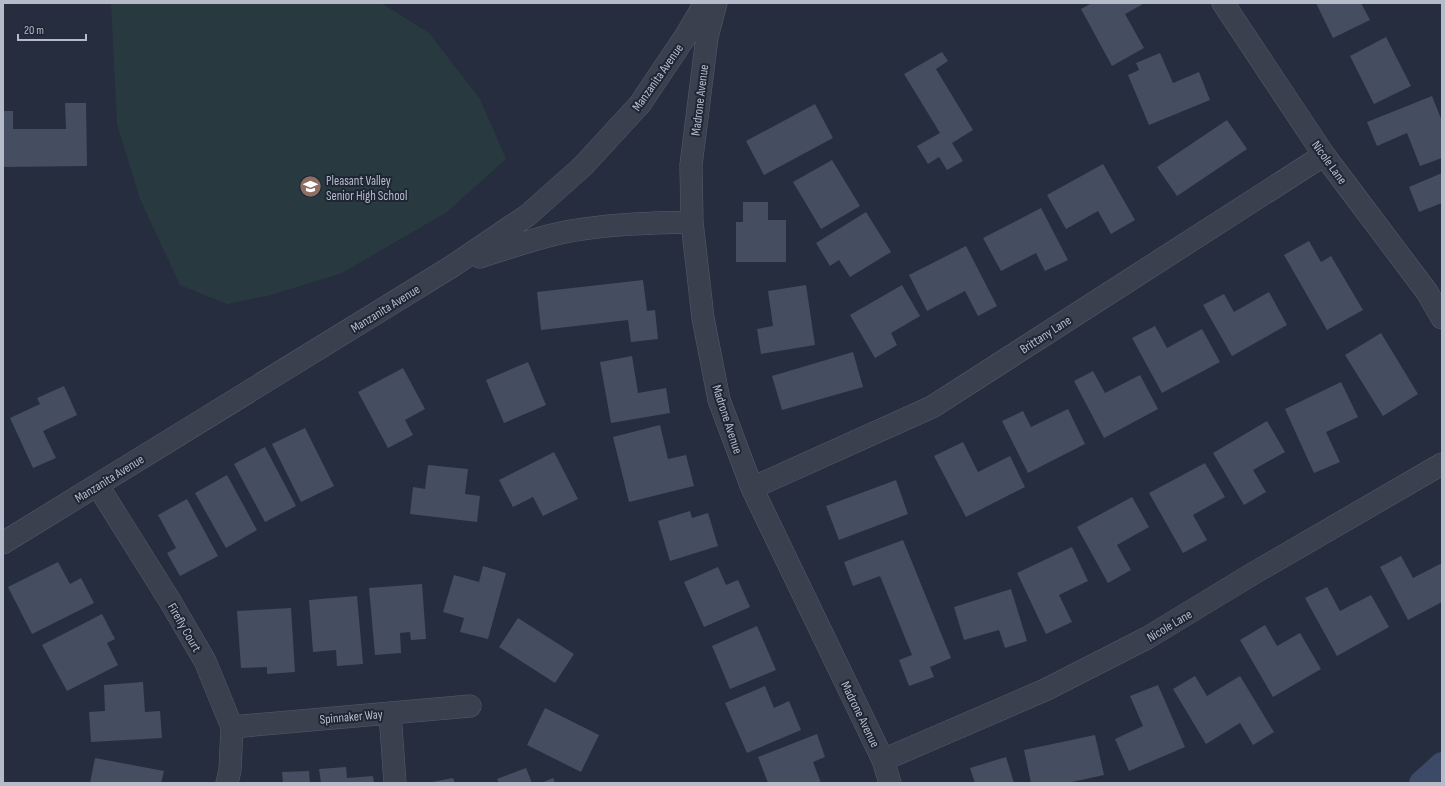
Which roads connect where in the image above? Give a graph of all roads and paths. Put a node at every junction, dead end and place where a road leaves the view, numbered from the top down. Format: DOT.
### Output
graph roads {
  1 [pos="705,3"];
  2 [pos="716,3"];
  3 [pos="1223,3"];
  4 [pos="1324,155"];
  5 [pos="692,222"];
  6 [pos="450,268"];
  7 [pos="1442,318"];
  8 [pos="1442,464"];
  9 [pos="98,486"];
  10 [pos="752,488"];
  11 [pos="3,543"];
  12 [pos="470,706"];
  13 [pos="390,713"];
  14 [pos="232,727"];
  15 [pos="883,760"];
  16 [pos="227,783"];
  17 [pos="395,783"];
  18 [pos="890,783"];
  1 -- 6 [label="street, Manzanita Avenue"];
  2 -- 5 [label="street, Madrone Avenue"];
  3 -- 4 [label="street, Nicole Lane"];
  4 -- 7 [label="street, Nicole Lane"];
  4 -- 10 [label="street, Brittany Lane"];
  5 -- 6 [label="street"];
  5 -- 10 [label="street, Madrone Avenue"];
  6 -- 9 [label="street, Manzanita Avenue"];
  8 -- 15 [label="street, Nicole Lane"];
  9 -- 11 [label="street, Manzanita Avenue"];
  9 -- 14 [label="street, Firefly Court"];
  10 -- 15 [label="street, Madrone Avenue"];
  12 -- 13 [label="street, Spinnaker Way"];
  13 -- 14 [label="street, Spinnaker Way"];
  13 -- 17 [label="street"];
  14 -- 16 [label="street, Firefly Court"];
  15 -- 18 [label="street, Madrone Avenue"];
}
